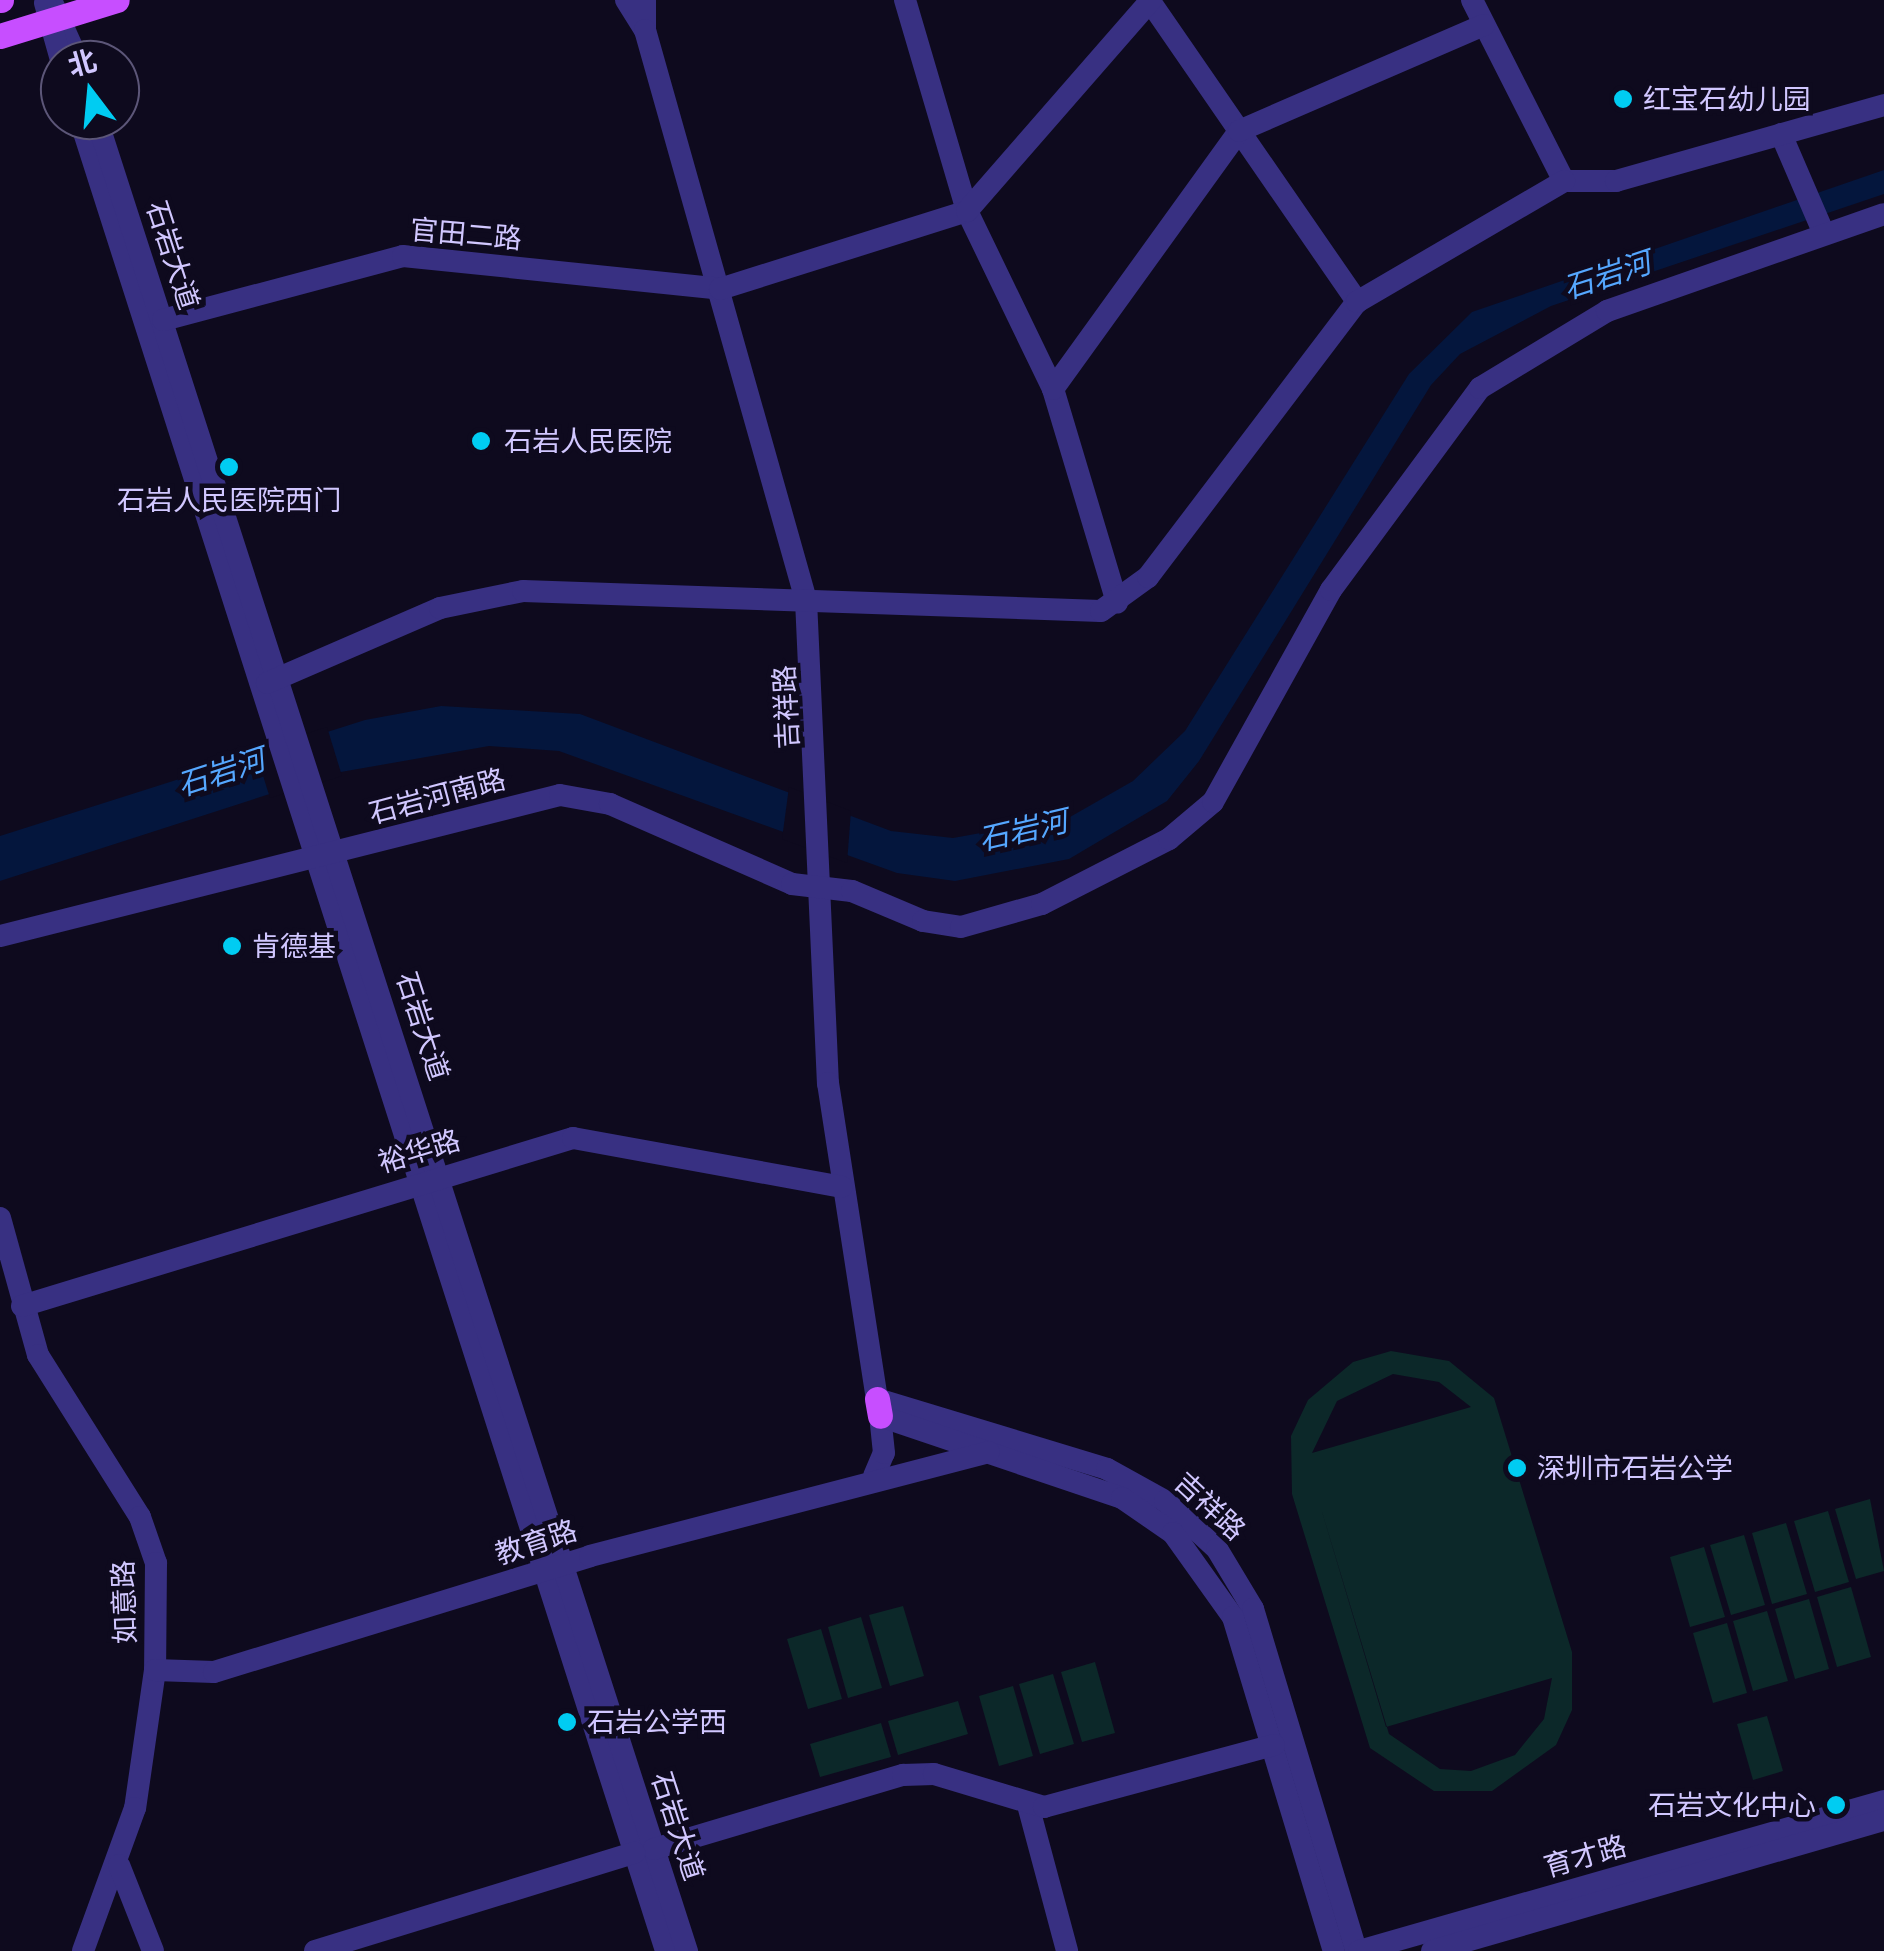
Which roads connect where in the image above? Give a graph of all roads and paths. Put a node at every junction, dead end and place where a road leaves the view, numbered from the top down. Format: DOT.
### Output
graph roads {
  1 [pos="117,0"];
  2 [pos="626,0"];
  3 [pos="645,0"];
  4 [pos="905,0"];
  5 [pos="1150,0"];
  6 [pos="1472,0"];
  7 [pos="52,9"];
  8 [pos="1484,25"];
  9 [pos="644,30"];
  10 [pos="0,36"];
  11 [pos="57,40"];
  12 [pos="68,40"];
  13 [pos="1884,105"];
  14 [pos="1239,131"];
  15 [pos="1781,134"];
  16 [pos="87,140"];
  17 [pos="104,140"];
  18 [pos="1564,181"];
  19 [pos="968,210"];
  20 [pos="1884,214"];
  21 [pos="1822,230"];
  22 [pos="720,288"];
  23 [pos="1357,302"];
  24 [pos="162,320"];
  25 [pos="1053,390"];
  26 [pos="806,600"];
  27 [pos="1117,604"];
  28 [pos="270,681"];
  29 [pos="327,856"];
  30 [pos="815,888"];
  31 [pos="0,936"];
  32 [pos="431,1179"];
  33 [pos="842,1187"];
  34 [pos="0,1218"];
  35 [pos="22,1306"];
  36 [pos="879,1407"];
  37 [pos="990,1452"];
  38 [pos="874,1476"];
  39 [pos="551,1569"];
  40 [pos="156,1670"];
  41 [pos="1274,1746"];
  42 [pos="1884,1801"];
  43 [pos="1028,1806"];
  44 [pos="1884,1820"];
  45 [pos="644,1851"];
  46 [pos="119,1865"];
  47 [pos="83,1951"];
  48 [pos="153,1951"];
  49 [pos="316,1951"];
  50 [pos="666,1951"];
  51 [pos="687,1951"];
  52 [pos="1067,1951"];
  53 [pos="1334,1951"];
  54 [pos="1357,1951"];
  55 [pos="1432,1951"];
  1 -- 7 [label="main road"];
  2 -- 9 [label="street, 吉祥路"];
  3 -- 9 [label="street, 吉祥路"];
  4 -- 19 [label="street"];
  5 -- 14 [label="street"];
  5 -- 19 [label="street"];
  6 -- 8 [label="street"];
  7 -- 10 [label="main road"];
  7 -- 11 [label="street"];
  7 -- 12 [label="street"];
  8 -- 14 [label="street"];
  8 -- 18 [label="street"];
  9 -- 22 [label="street, 吉祥路"];
  13 -- 15 [label="street"];
  14 -- 23 [label="street"];
  14 -- 25 [label="street"];
  15 -- 18 [label="street"];
  15 -- 21 [label="street"];
  16 -- 28 [label="street, 石岩大道"];
  17 -- 24 [label="street, 石岩大道"];
  18 -- 23 [label="street"];
  19 -- 22 [label="street, 官田二路"];
  19 -- 25 [label="street"];
  20 -- 21 [label="street, 石岩河南路"];
  21 -- 30 [label="street, 石岩河南路"];
  22 -- 24 [label="street, 官田二路"];
  22 -- 26 [label="street, 吉祥路"];
  23 -- 27 [label="street"];
  24 -- 28 [label="street, 石岩大道"];
  25 -- 27 [label="street"];
  26 -- 27 [label="street"];
  26 -- 28 [label="street"];
  26 -- 30 [label="street, 吉祥路"];
  28 -- 29 [label="street, 石岩大道"];
  29 -- 30 [label="street, 石岩河南路"];
  29 -- 31 [label="street, 石岩河南路"];
  29 -- 32 [label="street, 石岩大道"];
  30 -- 33 [label="street, 吉祥路"];
  32 -- 33 [label="street, 裕华路"];
  32 -- 35 [label="street, 裕华路"];
  32 -- 39 [label="street, 石岩大道"];
  33 -- 36 [label="street, 吉祥路"];
  34 -- 35 [label="street, 如意路"];
  35 -- 40 [label="street, 如意路"];
  36 -- 37 [label="street, 吉祥路"];
  36 -- 38 [label="street"];
  36 -- 54 [label="street, 吉祥路"];
  37 -- 38 [label="street, 教育路"];
  37 -- 41 [label="street, 吉祥路"];
  38 -- 39 [label="street, 教育路"];
  39 -- 40 [label="street, 教育路"];
  39 -- 45 [label="street, 石岩大道"];
  40 -- 46 [label="street, 如意路"];
  41 -- 43 [label="street"];
  41 -- 53 [label="street, 吉祥路"];
  42 -- 54 [label="street, 育才路"];
  43 -- 45 [label="street"];
  43 -- 52 [label="street"];
  44 -- 55 [label="street, 育才路"];
  45 -- 49 [label="street"];
  45 -- 50 [label="street, 石岩大道"];
  45 -- 51 [label="street, 石岩大道"];
  46 -- 47 [label="street, 如意路"];
  46 -- 48 [label="street"];
}
